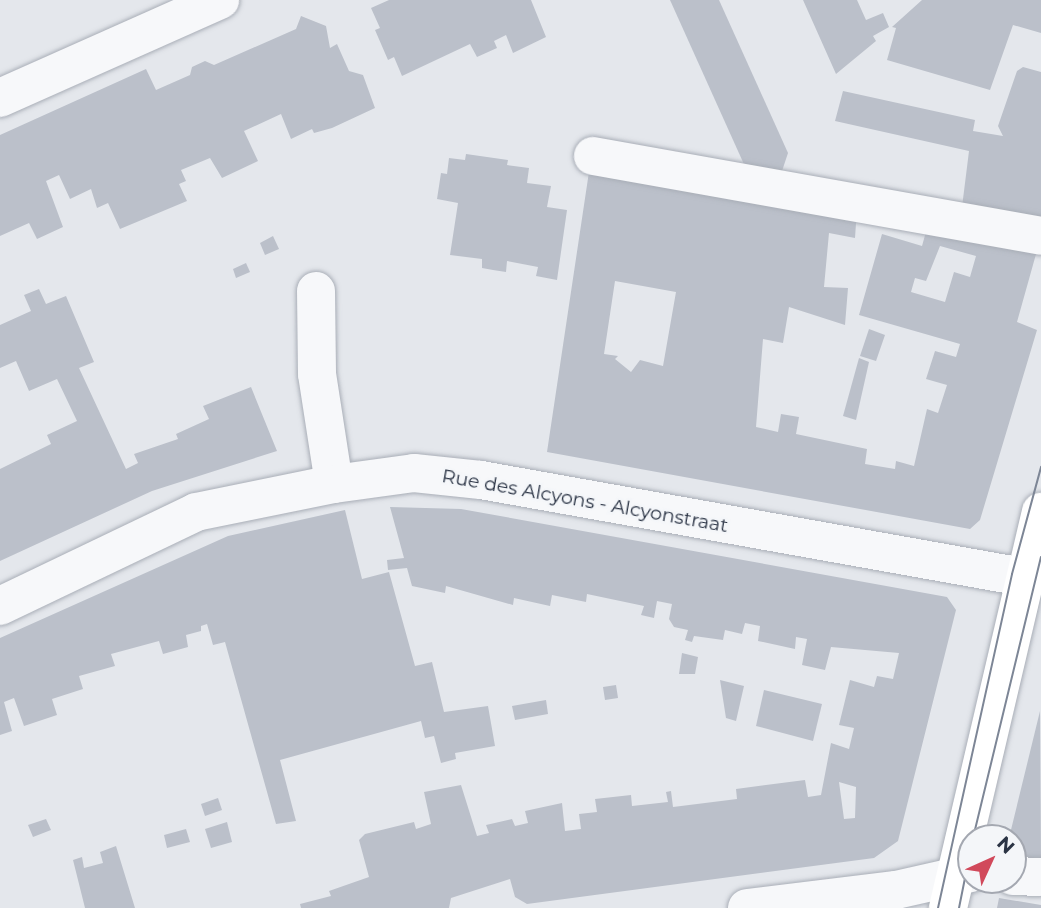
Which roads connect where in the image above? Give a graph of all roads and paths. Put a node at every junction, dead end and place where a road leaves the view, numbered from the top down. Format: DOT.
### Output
graph roads {
  1 [pos="220,0"];
  2 [pos="0,98"];
  3 [pos="593,156"];
  4 [pos="1041,236"];
  5 [pos="317,291"];
  6 [pos="334,484"];
  7 [pos="1041,512"];
  8 [pos="1023,577"];
  9 [pos="0,606"];
  10 [pos="971,824"];
  11 [pos="957,885"];
  12 [pos="747,908"];
  1 -- 2 [label="street"];
  3 -- 4 [label="street"];
  5 -- 6 [label="street"];
  6 -- 8 [label="street, Rue des Alcyons - Alcyonstraat"];
  6 -- 9 [label="street, Rue des Alcyons - Alcyonstraat"];
  7 -- 8 [label="main road"];
  8 -- 10 [label="main road"];
  11 -- 12 [label="street"];
}
